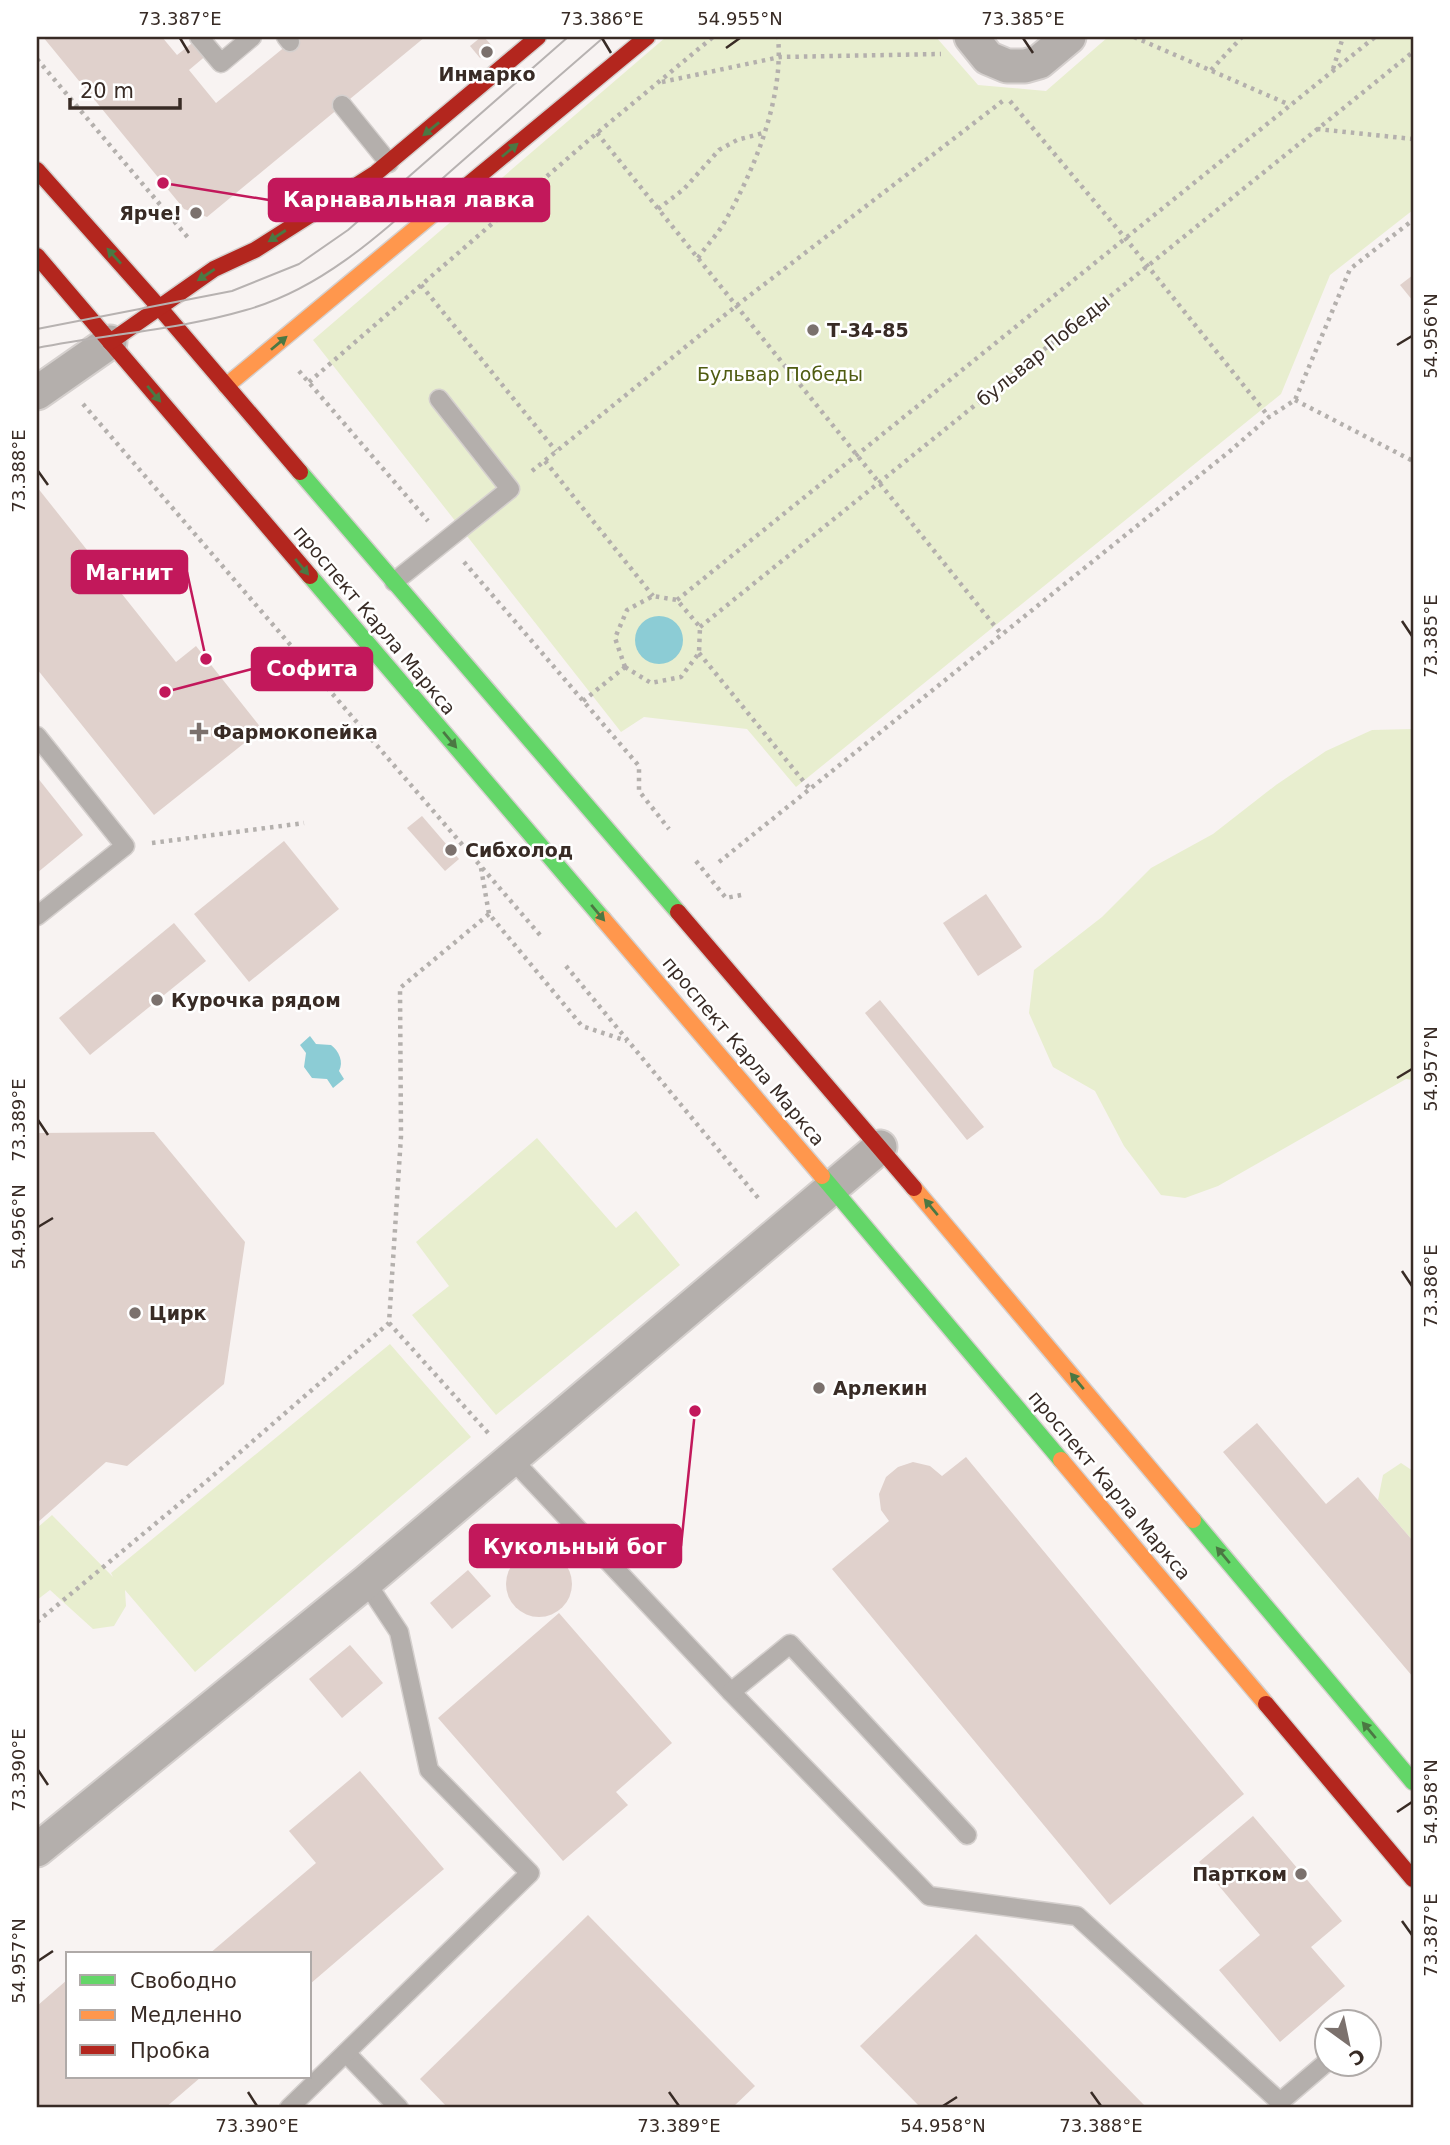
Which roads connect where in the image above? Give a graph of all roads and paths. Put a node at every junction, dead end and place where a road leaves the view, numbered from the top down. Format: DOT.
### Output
graph roads {
  1 [pos="199,37"];
  2 [pos="252,37"];
  3 [pos="538,37"];
  4 [pos="647,37"];
  5 [pos="713,37"];
  6 [pos="778,37"];
  7 [pos="1069,37"];
  8 [pos="1134,37"];
  9 [pos="1242,37"];
  10 [pos="1343,37"];
  11 [pos="1375,37"];
  12 [pos="958,45"];
  13 [pos="1413,51"];
  14 [pos="780,57"];
  15 [pos="37,60"];
  16 [pos="1211,70"];
  17 [pos="1333,71"];
  18 [pos="658,83"];
  19 [pos="342,105"];
  20 [pos="1290,105"];
  21 [pos="1317,129"];
  22 [pos="764,132"];
  23 [pos="597,133"];
  24 [pos="1413,139"];
  25 [pos="389,163"];
  26 [pos="37,170"];
  27 [pos="658,209"];
  28 [pos="1413,220"];
  29 [pos="1126,239"];
  30 [pos="192,243"];
  31 [pos="37,256"];
  32 [pos="698,258"];
  33 [pos="1148,266"];
  34 [pos="421,285"];
  35 [pos="736,306"];
  36 [pos="159,307"];
  37 [pos="110,342"];
  38 [pos="293,363"];
  39 [pos="309,383"];
  40 [pos="226,386"];
  41 [pos="37,393"];
  42 [pos="439,400"];
  43 [pos="1294,400"];
  44 [pos="82,403"];
  45 [pos="1269,417"];
  46 [pos="556,451"];
  47 [pos="857,456"];
  48 [pos="544,460"];
  49 [pos="1413,461"];
  50 [pos="878,482"];
  51 [pos="510,489"];
  52 [pos="446,541"];
  53 [pos="394,582"];
  54 [pos="653,596"];
  55 [pos="677,600"];
  56 [pos="700,627"];
  57 [pos="1002,635"];
  58 [pos="699,653"];
  59 [pos="625,667"];
  60 [pos="583,701"];
  61 [pos="37,736"];
  62 [pos="809,789"];
  63 [pos="304,823"];
  64 [pos="669,829"];
  65 [pos="125,846"];
  66 [pos="696,861"];
  67 [pos="719,862"];
  68 [pos="480,866"];
  69 [pos="746,894"];
  70 [pos="489,914"];
  71 [pos="37,916"];
  72 [pos="540,935"];
  73 [pos="566,966"];
  74 [pos="628,1041"];
  75 [pos="880,1147"];
  76 [pos="832,1187"];
  77 [pos="759,1199"];
  78 [pos="389,1323"];
  79 [pos="511,1458"];
  80 [pos="366,1582"];
  81 [pos="37,1622"];
  82 [pos="732,1692"];
  83 [pos="1413,1782"];
  84 [pos="967,1835"];
  85 [pos="37,1850"];
  86 [pos="1413,1879"];
  87 [pos="345,2053"];
  88 [pos="1314,2073"];
  89 [pos="289,2108"];
  90 [pos="400,2108"];
  1 -- 2 [label="lane"];
  3 -- 25 [label="main road, one-way"];
  40 -- 4 [label="main road, one-way"];
  5 -- 18 [label="path"];
  6 -- 14 [label="path"];
  7 -- 12 [label="street"];
  8 -- 16 [label="path"];
  9 -- 16 [label="path"];
  10 -- 17 [label="path"];
  11 -- 17 [label="path, бульвар Победы"];
  12 -- 14 [label="path"];
  13 -- 21 [label="path, бульвар Победы"];
  14 -- 18 [label="path"];
  14 -- 22 [label="path"];
  15 -- 30 [label="path"];
  16 -- 20 [label="path"];
  17 -- 20 [label="path, бульвар Победы"];
  18 -- 23 [label="path"];
  19 -- 25 [label="lane"];
  20 -- 29 [label="path, бульвар Победы"];
  21 -- 24 [label="path"];
  21 -- 33 [label="path, бульвар Победы"];
  22 -- 27 [label="path"];
  22 -- 32 [label="path"];
  23 -- 27 [label="path"];
  23 -- 34 [label="path"];
  25 -- 36 [label="main road, one-way"];
  36 -- 26 [label="main road, проспект Карла Маркса, one-way"];
  27 -- 32 [label="path"];
  28 -- 43 [label="path"];
  29 -- 33 [label="path"];
  29 -- 35 [label="path"];
  29 -- 47 [label="path, бульвар Победы"];
  31 -- 37 [label="main road, проспект Карла Маркса"];
  32 -- 35 [label="path"];
  33 -- 45 [label="path"];
  33 -- 50 [label="path, бульвар Победы"];
  34 -- 39 [label="path"];
  34 -- 46 [label="path"];
  35 -- 46 [label="path"];
  35 -- 47 [label="path"];
  36 -- 37 [label="main road"];
  36 -- 40 [label="main road, проспект Карла Маркса"];
  37 -- 41 [label="street"];
  37 -- 76 [label="main road, проспект Карла Маркса, one-way"];
  38 -- 39 [label="path"];
  39 -- 52 [label="path"];
  40 -- 53 [label="main road, проспект Карла Маркса"];
  42 -- 51 [label="lane"];
  43 -- 45 [label="path"];
  43 -- 49 [label="path"];
  44 -- 68 [label="path"];
  45 -- 57 [label="path"];
  46 -- 48 [label="path"];
  47 -- 50 [label="path"];
  47 -- 55 [label="path, бульвар Победы"];
  48 -- 51 [label="path"];
  48 -- 54 [label="path"];
  50 -- 56 [label="path, бульвар Победы"];
  50 -- 57 [label="path"];
  51 -- 52 [label="lane"];
  52 -- 53 [label="lane"];
  52 -- 60 [label="path"];
  53 -- 75 [label="main road, проспект Карла Маркса"];
  54 -- 55 [label="path"];
  54 -- 59 [label="path"];
  55 -- 56 [label="path"];
  56 -- 58 [label="path"];
  57 -- 62 [label="path"];
  58 -- 59 [label="path"];
  58 -- 62 [label="path"];
  59 -- 60 [label="path"];
  60 -- 64 [label="path"];
  61 -- 65 [label="lane"];
  62 -- 67 [label="path"];
  63 -- 65 [label="path"];
  65 -- 71 [label="lane"];
  66 -- 69 [label="path"];
  68 -- 70 [label="path"];
  68 -- 72 [label="path"];
  70 -- 74 [label="path"];
  70 -- 78 [label="path"];
  73 -- 74 [label="path"];
  74 -- 77 [label="path"];
  75 -- 76 [label="street"];
  83 -- 75 [label="main road, проспект Карла Маркса, one-way"];
  76 -- 79 [label="street"];
  76 -- 86 [label="main road, проспект Карла Маркса"];
  78 -- 79 [label="path"];
  78 -- 81 [label="path"];
  79 -- 80 [label="street"];
  79 -- 82 [label="lane"];
  80 -- 85 [label="street"];
  80 -- 87 [label="lane"];
  82 -- 84 [label="lane"];
  82 -- 88 [label="lane"];
  87 -- 89 [label="lane"];
  87 -- 90 [label="lane"];
}
